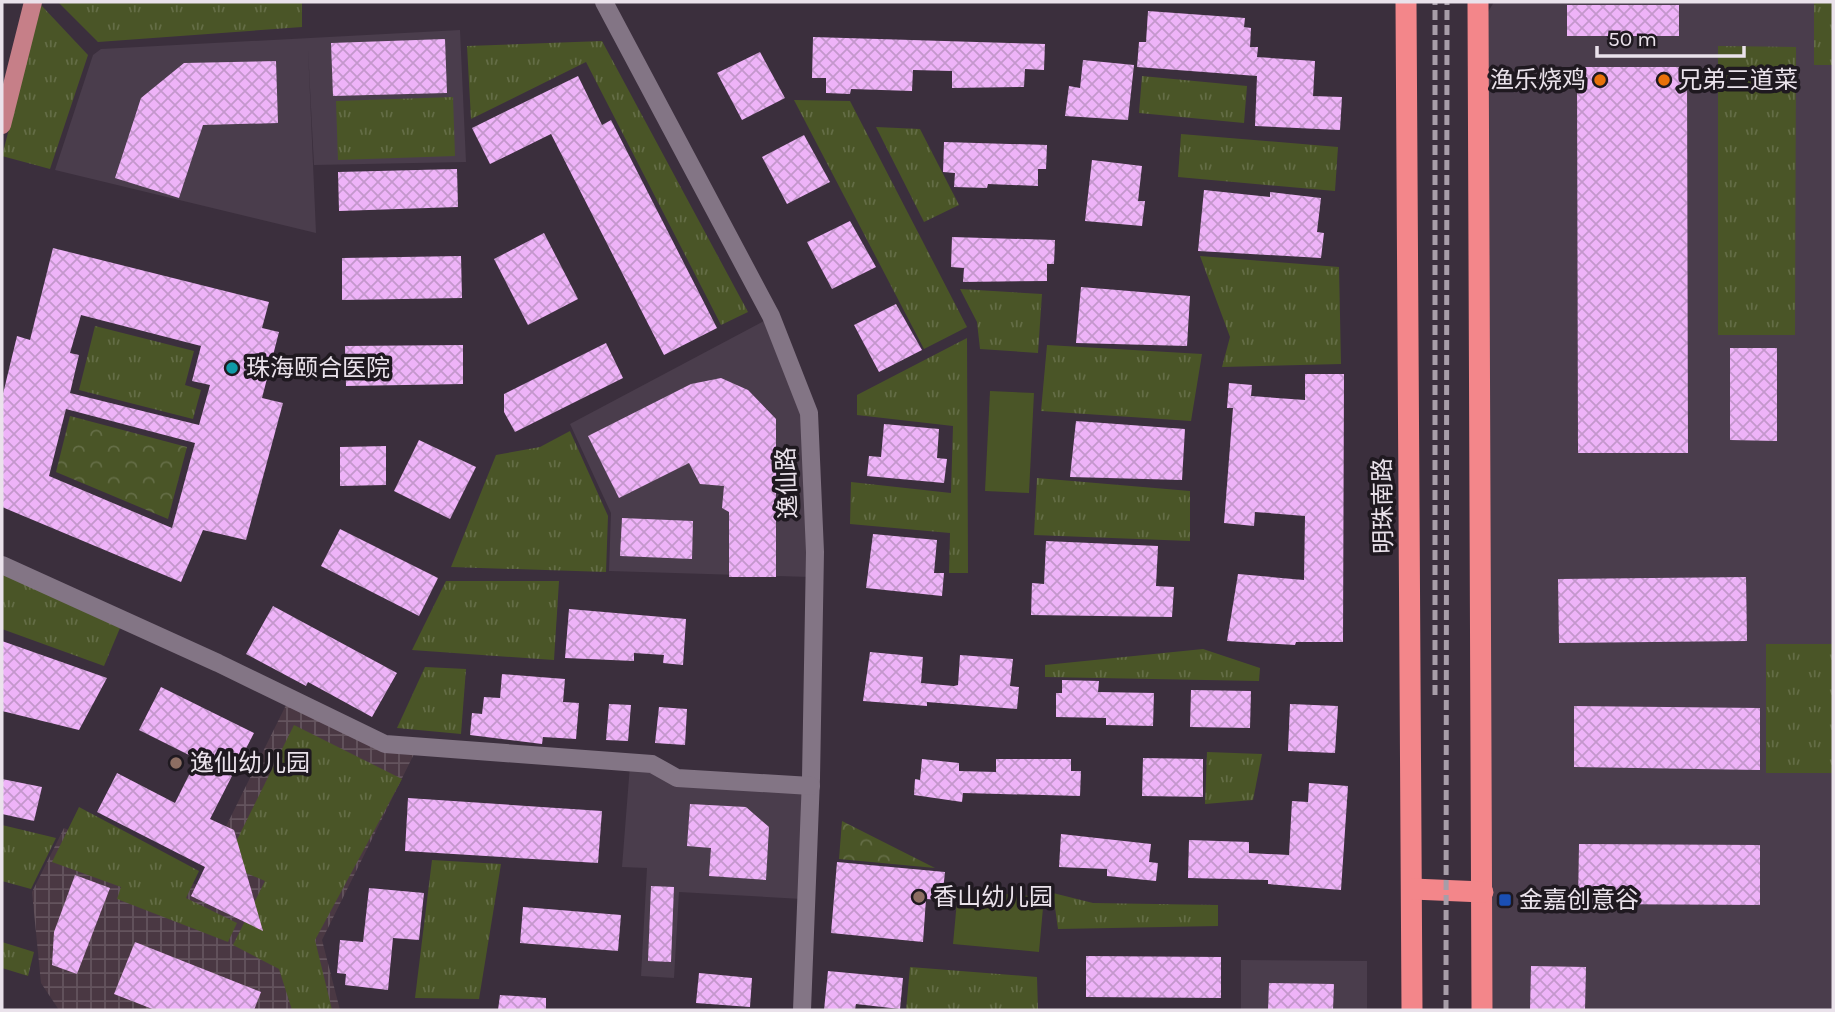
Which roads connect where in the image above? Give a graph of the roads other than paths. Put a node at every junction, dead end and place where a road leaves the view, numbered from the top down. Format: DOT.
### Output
graph roads {
  1 [pos="33,2"];
  2 [pos="604,2"];
  3 [pos="1478,2"];
  4 [pos="1405,3"];
  5 [pos="2,125"];
  6 [pos="2,565"];
  7 [pos="811,786"];
  8 [pos="1413,889"];
  9 [pos="1483,892"];
  10 [pos="802,1010"];
  11 [pos="1412,1010"];
  12 [pos="1482,1010"];
  1 -- 5 [label="main road"];
  2 -- 7 [label="street, 逸仙路"];
  3 -- 9 [label="highway"];
  4 -- 8 [label="highway, 明珠南路"];
  6 -- 7 [label="street"];
  7 -- 10 [label="street, 逸仙路"];
  8 -- 9 [label="highway"];
  8 -- 11 [label="highway, 明珠南路"];
  9 -- 12 [label="highway"];
}
